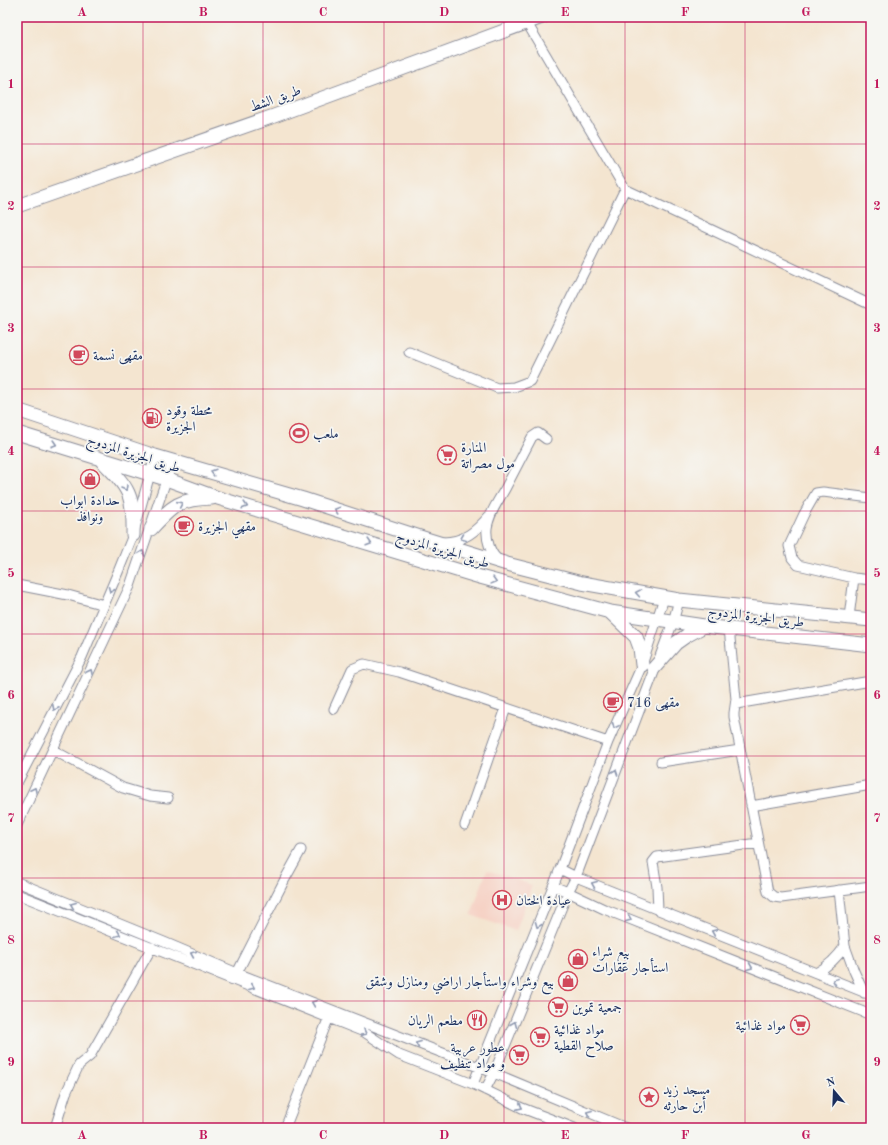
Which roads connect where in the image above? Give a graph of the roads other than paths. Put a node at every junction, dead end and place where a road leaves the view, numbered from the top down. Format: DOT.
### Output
graph roads {
  1 [pos="542,17"];
  2 [pos="527,23"];
  3 [pos="625,189"];
  4 [pos="17,206"];
  5 [pos="871,305"];
  6 [pos="409,352"];
  7 [pos="17,410"];
  8 [pos="17,433"];
  9 [pos="546,439"];
  10 [pos="155,456"];
  11 [pos="100,458"];
  12 [pos="173,460"];
  13 [pos="150,474"];
  14 [pos="166,479"];
  15 [pos="218,498"];
  16 [pos="871,498"];
  17 [pos="491,513"];
  18 [pos="151,529"];
  19 [pos="133,535"];
  20 [pos="426,539"];
  21 [pos="507,564"];
  22 [pos="854,578"];
  23 [pos="871,580"];
  24 [pos="17,585"];
  25 [pos="664,598"];
  26 [pos="679,600"];
  27 [pos="104,605"];
  28 [pos="610,612"];
  29 [pos="849,617"];
  30 [pos="657,619"];
  31 [pos="871,620"];
  32 [pos="672,622"];
  33 [pos="704,626"];
  34 [pos="729,628"];
  35 [pos="871,645"];
  36 [pos="648,667"];
  37 [pos="871,684"];
  38 [pos="736,704"];
  39 [pos="506,708"];
  40 [pos="334,709"];
  41 [pos="608,742"];
  42 [pos="54,750"];
  43 [pos="740,750"];
  44 [pos="661,762"];
  45 [pos="17,783"];
  46 [pos="871,786"];
  47 [pos="168,798"];
  48 [pos="751,806"];
  49 [pos="17,825"];
  50 [pos="465,825"];
  51 [pos="758,843"];
  52 [pos="301,850"];
  53 [pos="560,870"];
  54 [pos="576,877"];
  55 [pos="17,882"];
  56 [pos="553,886"];
  57 [pos="871,886"];
  58 [pos="838,890"];
  59 [pos="568,892"];
  60 [pos="17,894"];
  61 [pos="658,910"];
  62 [pos="845,946"];
  63 [pos="152,947"];
  64 [pos="237,973"];
  65 [pos="816,973"];
  66 [pos="868,994"];
  67 [pos="330,1014"];
  68 [pos="871,1015"];
  69 [pos="480,1068"];
  70 [pos="494,1073"];
  71 [pos="473,1084"];
  72 [pos="486,1090"];
  73 [pos="55,1128"];
  74 [pos="285,1128"];
  75 [pos="574,1128"];
  76 [pos="626,1128"];
  1 -- 2 [label="main road, طريق الشط"];
  2 -- 3 [label="street"];
  2 -- 4 [label="main road, طريق الشط"];
  3 -- 5 [label="street"];
  3 -- 6 [label="street"];
  7 -- 10 [label="main road, طريق الجزيرة المزدوج"];
  8 -- 11 [label="main road, طريق الجزيرة المزدوج, one-way"];
  9 -- 17 [label="street"];
  10 -- 12 [label="main road, طريق الجزيرة المزدوج"];
  10 -- 13 [label="street"];
  11 -- 13 [label="main road, طريق الجزيرة المزدوج"];
  11 -- 19 [label="main road, one-way"];
  12 -- 14 [label="street"];
  20 -- 12 [label="main road, طريق الجزيرة المزدوج, one-way"];
  13 -- 14 [label="main road, طريق الجزيرة المزدوج"];
  13 -- 19 [label="street"];
  14 -- 15 [label="main road, طريق الجزيرة المزدوج"];
  14 -- 18 [label="street"];
  18 -- 15 [label="main road, one-way"];
  15 -- 28 [label="main road, طريق الجزيرة المزدوج, one-way"];
  16 -- 22 [label="street"];
  17 -- 20 [label="street, one-way"];
  17 -- 21 [label="street"];
  42 -- 18 [label="street, one-way"];
  19 -- 27 [label="street, one-way"];
  20 -- 21 [label="main road, طريق الجزيرة المزدوج"];
  25 -- 21 [label="main road, طريق الجزيرة المزدوج, one-way"];
  22 -- 23 [label="street"];
  22 -- 29 [label="street"];
  24 -- 27 [label="street"];
  25 -- 26 [label="main road, طريق الجزيرة المزدوج"];
  25 -- 30 [label="street"];
  26 -- 29 [label="main road, طريق الجزيرة المزدوج"];
  26 -- 32 [label="street"];
  27 -- 45 [label="street, one-way"];
  28 -- 30 [label="main road, طريق الجزيرة المزدوج"];
  28 -- 36 [label="main road"];
  29 -- 31 [label="main road, طريق الجزيرة المزدوج"];
  30 -- 32 [label="main road, طريق الجزيرة المزدوج"];
  30 -- 36 [label="street"];
  32 -- 33 [label="main road, طريق الجزيرة المزدوج"];
  32 -- 36 [label="street"];
  33 -- 34 [label="main road, طريق الجزيرة المزدوج"];
  33 -- 36 [label="main road"];
  34 -- 35 [label="main road, طريق الجزيرة المزدوج"];
  34 -- 38 [label="street"];
  36 -- 41 [label="street, one-way"];
  54 -- 36 [label="street, one-way"];
  37 -- 38 [label="street"];
  38 -- 43 [label="street"];
  39 -- 40 [label="street"];
  39 -- 41 [label="street"];
  39 -- 50 [label="street"];
  41 -- 53 [label="street"];
  42 -- 47 [label="street"];
  49 -- 42 [label="street, one-way"];
  43 -- 44 [label="street"];
  43 -- 48 [label="street"];
  46 -- 48 [label="street"];
  48 -- 51 [label="street"];
  51 -- 58 [label="street"];
  51 -- 61 [label="street"];
  52 -- 64 [label="street"];
  53 -- 54 [label="street"];
  53 -- 56 [label="street"];
  54 -- 59 [label="street"];
  61 -- 54 [label="street, one-way"];
  64 -- 55 [label="street, one-way"];
  56 -- 59 [label="street"];
  56 -- 69 [label="street, one-way"];
  57 -- 58 [label="street"];
  58 -- 62 [label="street"];
  59 -- 68 [label="street, one-way"];
  70 -- 59 [label="street, one-way"];
  60 -- 63 [label="street, one-way"];
  65 -- 61 [label="street, one-way"];
  62 -- 65 [label="street"];
  62 -- 66 [label="street"];
  63 -- 67 [label="street, one-way"];
  63 -- 73 [label="street"];
  67 -- 64 [label="street, one-way"];
  66 -- 65 [label="street, one-way"];
  69 -- 67 [label="street, one-way"];
  67 -- 71 [label="street, one-way"];
  67 -- 74 [label="street"];
  69 -- 70 [label="street"];
  69 -- 71 [label="street"];
  70 -- 72 [label="street"];
  76 -- 70 [label="street, one-way"];
  71 -- 72 [label="street"];
  72 -- 75 [label="street, one-way"];
}
